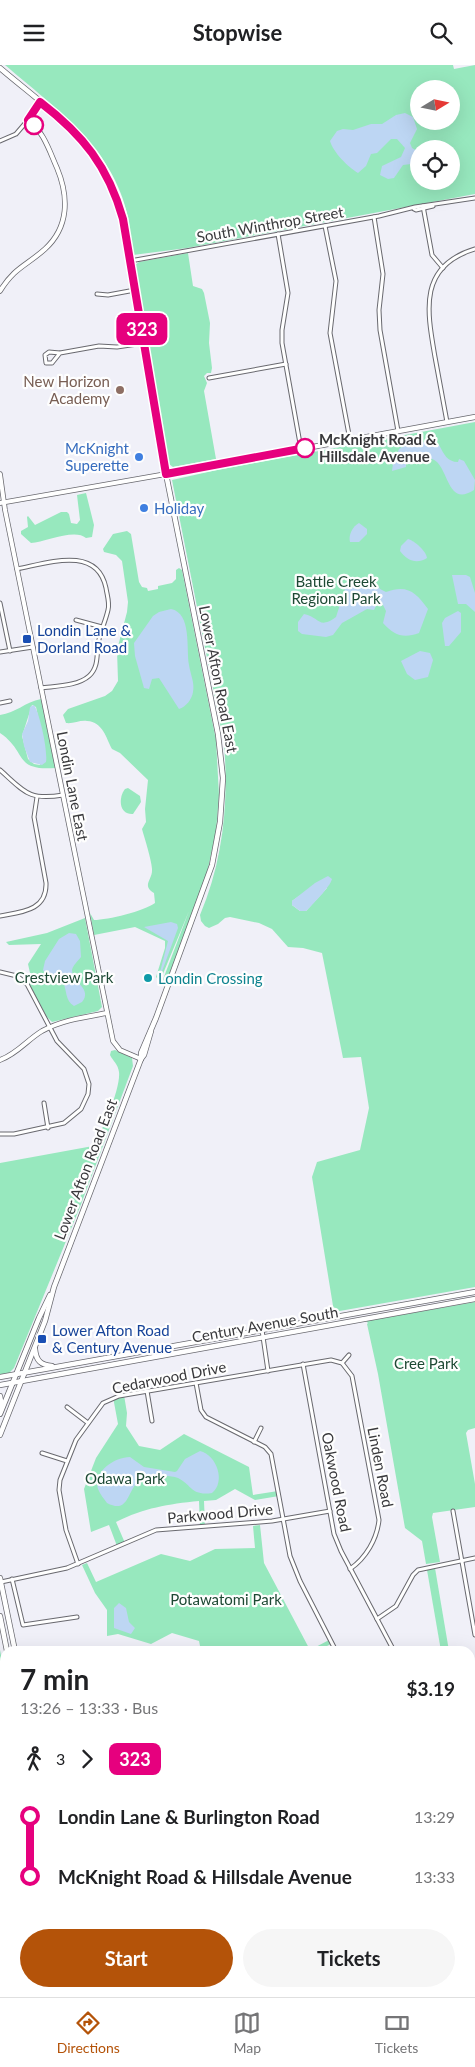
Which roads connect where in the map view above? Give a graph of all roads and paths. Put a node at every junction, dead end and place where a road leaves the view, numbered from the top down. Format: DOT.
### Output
graph roads {
  1 [pos="0,68"];
  2 [pos="40,102"];
  3 [pos="28,120"];
  4 [pos="0,141"];
  5 [pos="475,198"];
  6 [pos="423,207"];
  7 [pos="374,217"];
  8 [pos="325,226"];
  9 [pos="278,234"];
  10 [pos="475,249"];
  11 [pos="130,261"];
  12 [pos="443,268"];
  13 [pos="0,290"];
  14 [pos="135,290"];
  15 [pos="97,294"];
  16 [pos="144,343"];
  17 [pos="60,353"];
  18 [pos="286,364"];
  19 [pos="209,378"];
  20 [pos="475,417"];
  21 [pos="447,422"];
  22 [pos="398,431"];
  23 [pos="350,440"];
  24 [pos="301,449"];
  25 [pos="0,474"];
  26 [pos="166,474"];
  27 [pos="2,502"];
  28 [pos="17,569"];
  29 [pos="0,603"];
  30 [pos="76,620"];
  31 [pos="102,627"];
  32 [pos="33,647"];
  33 [pos="10,651"];
  34 [pos="0,653"];
  35 [pos="41,688"];
  36 [pos="10,701"];
  37 [pos="0,703"];
  38 [pos="0,770"];
  39 [pos="63,795"];
  40 [pos="37,797"];
  41 [pos="0,916"];
  42 [pos="0,972"];
  43 [pos="107,1013"];
  44 [pos="49,1027"];
  45 [pos="141,1059"];
  46 [pos="0,1060"];
  47 [pos="44,1103"];
  48 [pos="48,1128"];
  49 [pos="0,1134"];
  50 [pos="54,1287"];
  51 [pos="475,1293"];
  52 [pos="475,1299"];
  53 [pos="262,1331"];
  54 [pos="263,1337"];
  55 [pos="35,1346"];
  56 [pos="349,1355"];
  57 [pos="342,1363"];
  58 [pos="303,1364"];
  59 [pos="61,1366"];
  60 [pos="268,1371"];
  61 [pos="25,1373"];
  62 [pos="16,1375"];
  63 [pos="0,1377"];
  64 [pos="22,1381"];
  65 [pos="12,1383"];
  66 [pos="196,1383"];
  67 [pos="0,1385"];
  68 [pos="147,1391"];
  69 [pos="0,1396"];
  70 [pos="67,1407"];
  71 [pos="1,1411"];
  72 [pos="152,1421"];
  73 [pos="88,1423"];
  74 [pos="261,1428"];
  75 [pos="0,1435"];
  76 [pos="254,1442"];
  77 [pos="42,1453"];
  78 [pos="67,1461"];
  79 [pos="330,1511"];
  80 [pos="452,1511"];
  81 [pos="283,1519"];
  82 [pos="475,1558"];
  83 [pos="461,1561"];
  84 [pos="78,1564"];
  85 [pos="350,1569"];
  86 [pos="12,1579"];
  87 [pos="0,1581"];
  88 [pos="0,1616"];
  89 [pos="77,1617"];
  90 [pos="377,1619"];
  91 [pos="475,1635"];
  92 [pos="6,1646"];
  93 [pos="14,1646"];
  94 [pos="334,1646"];
  95 [pos="391,1646"];
  1 -- 2 [label="main road, Lower Afton Road East"];
  2 -- 3 [label="street"];
  2 -- 11 [label="main road, Lower Afton Road East"];
  3 -- 4 [label="street"];
  3 -- 13 [label="street"];
  5 -- 6 [label="street, South Winthrop Street"];
  6 -- 7 [label="street, South Winthrop Street"];
  6 -- 12 [label="street"];
  7 -- 8 [label="street, South Winthrop Street"];
  7 -- 22 [label="street"];
  8 -- 9 [label="street, South Winthrop Street"];
  8 -- 23 [label="street"];
  9 -- 11 [label="street, South Winthrop Street"];
  9 -- 18 [label="street"];
  10 -- 12 [label="street"];
  11 -- 14 [label="main road, Lower Afton Road East"];
  12 -- 21 [label="street"];
  14 -- 15 [label="street"];
  14 -- 16 [label="main road, Lower Afton Road East"];
  16 -- 17 [label="street"];
  16 -- 26 [label="main road, Lower Afton Road East"];
  17 -- 17 [label="street"];
  18 -- 19 [label="street"];
  18 -- 24 [label="street"];
  20 -- 21 [label="main road"];
  21 -- 22 [label="main road"];
  22 -- 23 [label="main road"];
  23 -- 24 [label="main road"];
  24 -- 26 [label="main road"];
  25 -- 27 [label="street, Londin Lane East"];
  26 -- 27 [label="street"];
  26 -- 45 [label="main road, Lower Afton Road East"];
  27 -- 28 [label="street, Londin Lane East"];
  28 -- 31 [label="street"];
  28 -- 32 [label="street, Londin Lane East"];
  29 -- 33 [label="street"];
  30 -- 31 [label="street"];
  31 -- 35 [label="street"];
  32 -- 33 [label="street"];
  32 -- 35 [label="street, Londin Lane East"];
  33 -- 34 [label="street"];
  35 -- 39 [label="street, Londin Lane East"];
  36 -- 37 [label="street"];
  38 -- 40 [label="street"];
  39 -- 40 [label="street"];
  39 -- 43 [label="street, Londin Lane East"];
  40 -- 41 [label="street"];
  42 -- 44 [label="street"];
  43 -- 44 [label="street"];
  43 -- 45 [label="street, Londin Lane East"];
  44 -- 46 [label="street"];
  44 -- 48 [label="street"];
  45 -- 50 [label="main road, Lower Afton Road East"];
  47 -- 48 [label="street"];
  48 -- 49 [label="street"];
  50 -- 55 [label="main road, Lower Afton Road East"];
  50 -- 62 [label="main road, Lower Afton Road East"];
  51 -- 53 [label="main road, Century Avenue South"];
  52 -- 54 [label="main road, Century Avenue South"];
  53 -- 54 [label="street"];
  53 -- 59 [label="main road, Century Avenue South"];
  54 -- 60 [label="street"];
  54 -- 64 [label="main road, Century Avenue South"];
  55 -- 59 [label="main road"];
  55 -- 61 [label="main road, Lower Afton Road East"];
  56 -- 57 [label="street"];
  57 -- 58 [label="street, Cedarwood Drive"];
  57 -- 85 [label="street, Linden Road"];
  58 -- 60 [label="street, Cedarwood Drive"];
  58 -- 79 [label="street, Oakwood Road"];
  59 -- 61 [label="main road, Century Avenue South"];
  60 -- 66 [label="street, Cedarwood Drive"];
  61 -- 62 [label="main road, Century Avenue South"];
  61 -- 64 [label="main road, Lower Afton Road East"];
  62 -- 63 [label="main road, Century Avenue South"];
  62 -- 65 [label="main road, Lower Afton Road East"];
  64 -- 65 [label="main road, Century Avenue South"];
  64 -- 75 [label="main road, Lower Afton Road East"];
  65 -- 67 [label="main road, Century Avenue South"];
  65 -- 71 [label="main road, Lower Afton Road East"];
  66 -- 68 [label="street, Cedarwood Drive"];
  66 -- 76 [label="street"];
  68 -- 72 [label="street"];
  68 -- 73 [label="street, Cedarwood Drive"];
  69 -- 71 [label="main road"];
  70 -- 73 [label="street"];
  73 -- 78 [label="street, Cedarwood Drive"];
  74 -- 76 [label="street"];
  76 -- 81 [label="street"];
  77 -- 78 [label="street"];
  78 -- 84 [label="street, Cedarwood Drive"];
  79 -- 81 [label="street, Parkwood Drive"];
  79 -- 85 [label="street, Oakwood Road"];
  80 -- 83 [label="street"];
  81 -- 84 [label="street, Parkwood Drive"];
  81 -- 94 [label="street"];
  82 -- 83 [label="street"];
  83 -- 90 [label="street"];
  83 -- 91 [label="street"];
  84 -- 86 [label="street, Parkwood Drive"];
  85 -- 90 [label="street, Oakwood Road"];
  86 -- 87 [label="street, Parkwood Drive"];
  86 -- 89 [label="street"];
  87 -- 93 [label="main road"];
  88 -- 92 [label="main road"];
  90 -- 95 [label="street, Oakwood Road"];
}
